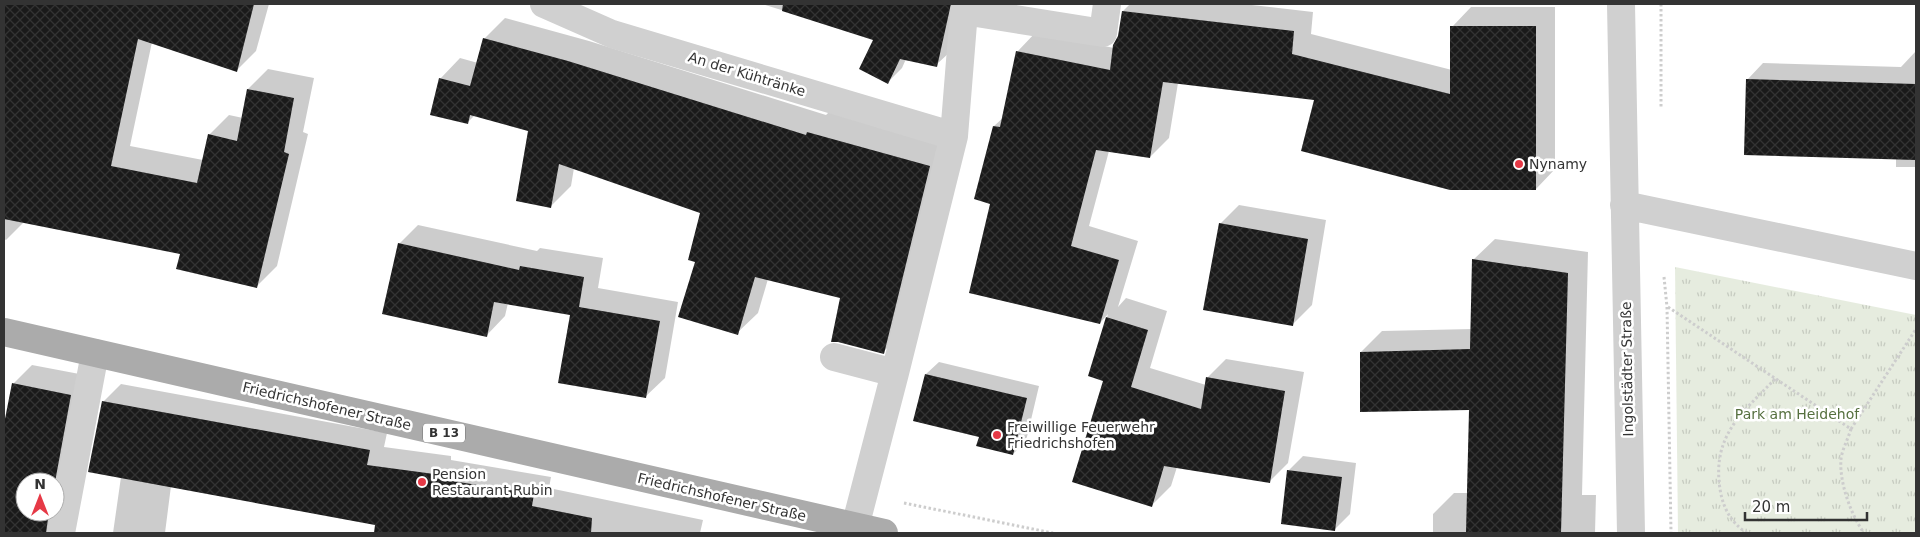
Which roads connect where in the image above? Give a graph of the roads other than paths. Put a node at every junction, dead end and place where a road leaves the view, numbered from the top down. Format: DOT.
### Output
graph roads {
  1 [pos="544,4"];
  2 [pos="1107,4"];
  3 [pos="1621,4"];
  4 [pos="954,136"];
  5 [pos="1624,205"];
  6 [pos="1916,266"];
  7 [pos="4,332"];
  8 [pos="95,353"];
  9 [pos="834,357"];
  10 [pos="895,373"];
  11 [pos="855,527"];
  12 [pos="62,533"];
  13 [pos="884,533"];
  14 [pos="1631,533"];
  1 -- 4 [label="street, An der Kühtränke"];
  2 -- 4 [label="street"];
  3 -- 5 [label="street, Ingolstädter Straße"];
  4 -- 10 [label="street"];
  5 -- 6 [label="street"];
  5 -- 14 [label="street, Ingolstädter Straße"];
  7 -- 8 [label="main road, Friedrichshofener Straße / B 13"];
  8 -- 11 [label="main road, Friedrichshofener Straße / B 13"];
  8 -- 12 [label="street"];
  9 -- 10 [label="street"];
  10 -- 11 [label="street"];
  11 -- 13 [label="main road, Friedrichshofener Straße / B 13"];
}
